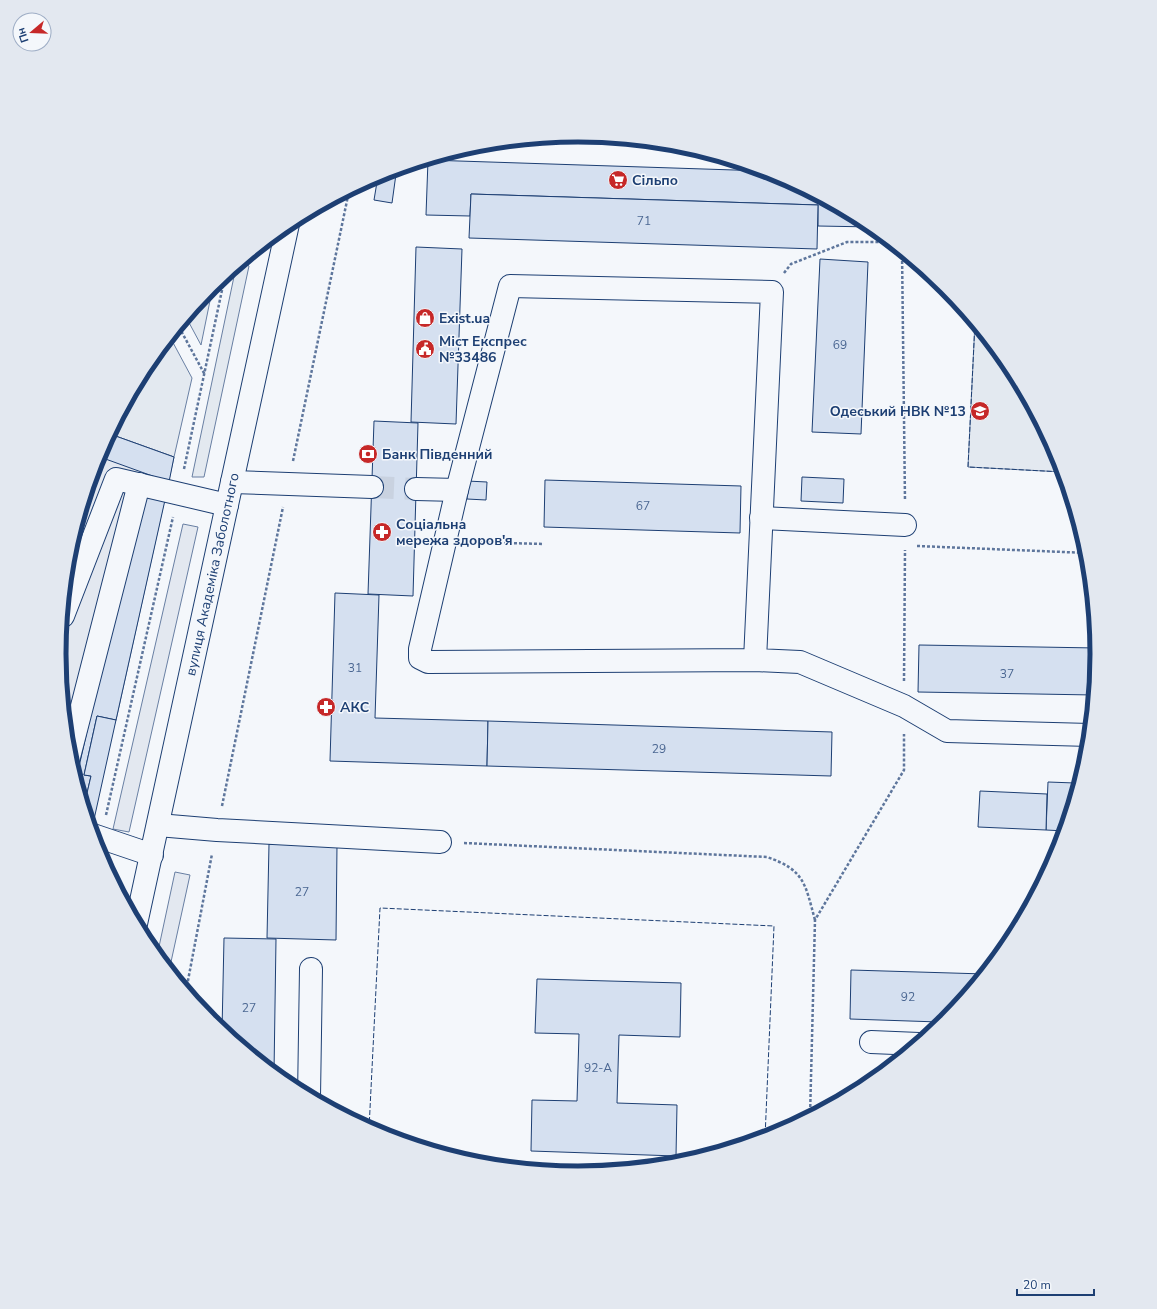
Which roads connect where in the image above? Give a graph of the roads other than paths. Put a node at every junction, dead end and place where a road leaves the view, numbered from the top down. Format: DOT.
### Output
graph roads {
  1 [pos="286,234"];
  2 [pos="232,482"];
  3 [pos="139,484"];
  4 [pos="372,487"];
  5 [pos="416,488"];
  6 [pos="457,490"];
  7 [pos="227,505"];
  8 [pos="762,518"];
  9 [pos="905,525"];
  10 [pos="69,601"];
  11 [pos="755,660"];
  12 [pos="1084,735"];
  13 [pos="73,740"];
  14 [pos="158,825"];
  15 [pos="100,838"];
  16 [pos="440,842"];
  17 [pos="152,855"];
  18 [pos="138,916"];
  19 [pos="311,969"];
  20 [pos="871,1042"];
  21 [pos="911,1044"];
  22 [pos="309,1090"];
  1 -- 2 [label="main road, вулиця Академіка Заболотного"];
  2 -- 4 [label="main road"];
  2 -- 7 [label="main road, вулиця Академіка Заболотного"];
  3 -- 7 [label="main road"];
  3 -- 10 [label="main road"];
  3 -- 13 [label="main road"];
  5 -- 6 [label="main road"];
  6 -- 8 [label="main road"];
  6 -- 11 [label="main road"];
  7 -- 14 [label="main road, вулиця Академіка Заболотного"];
  8 -- 9 [label="main road"];
  8 -- 11 [label="main road"];
  11 -- 12 [label="main road"];
  14 -- 16 [label="main road"];
  14 -- 17 [label="main road, вулиця Академіка Заболотного"];
  15 -- 17 [label="main road"];
  17 -- 18 [label="main road, вулиця Академіка Заболотного"];
  19 -- 22 [label="main road"];
  20 -- 21 [label="main road"];
}
